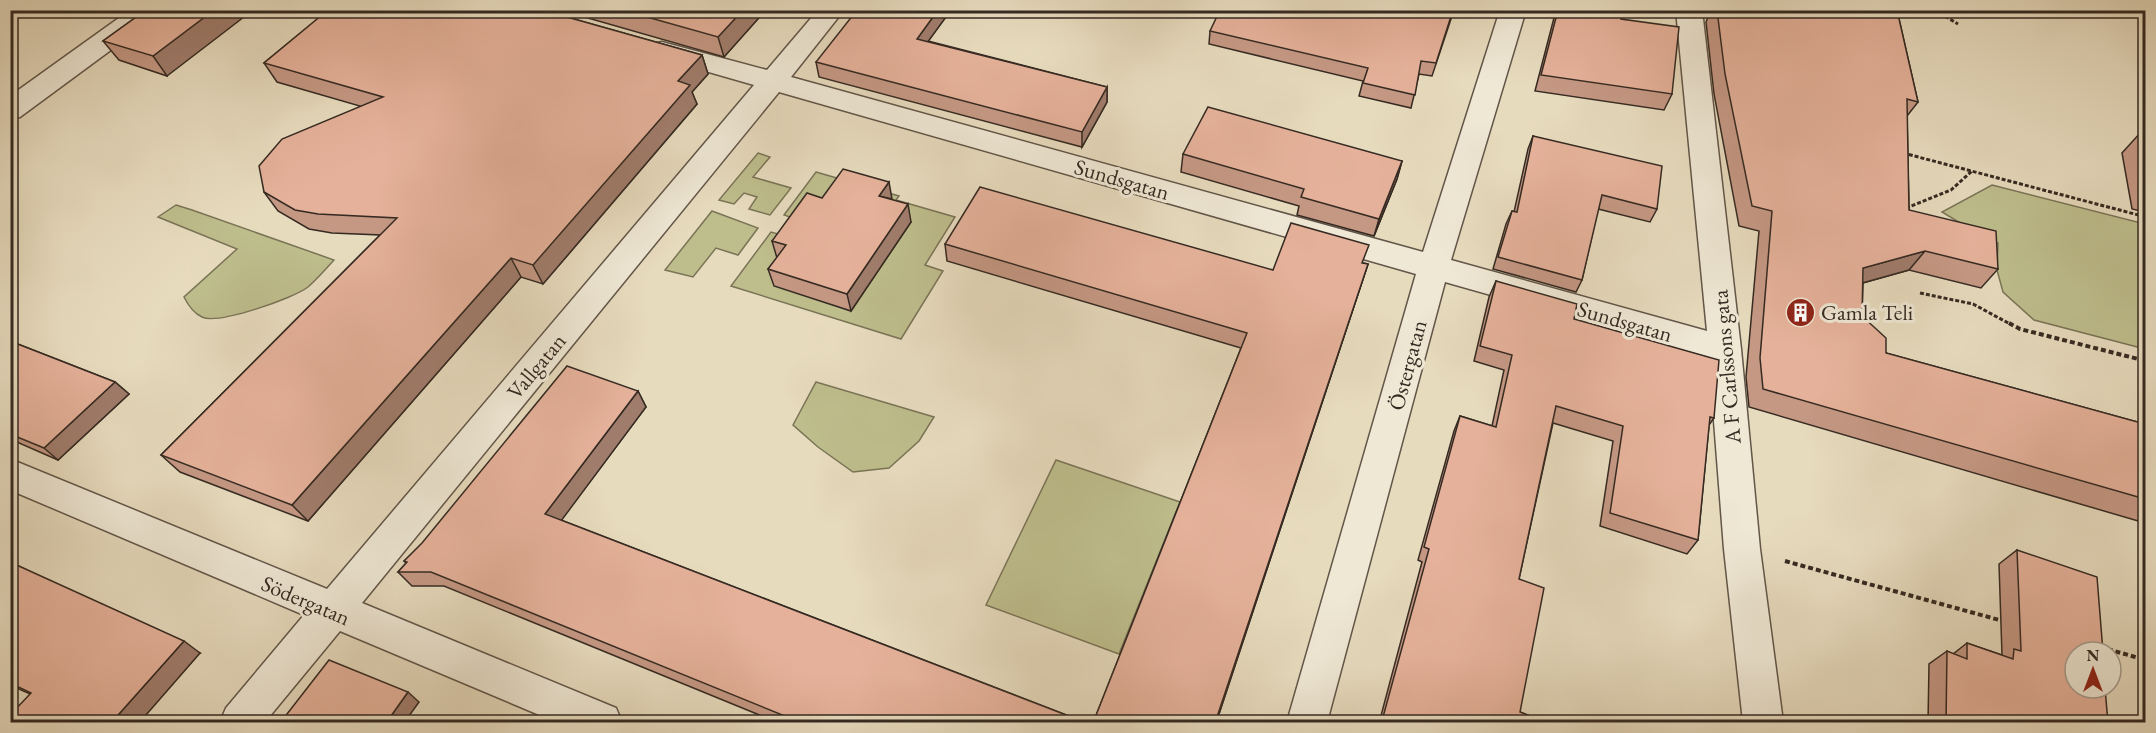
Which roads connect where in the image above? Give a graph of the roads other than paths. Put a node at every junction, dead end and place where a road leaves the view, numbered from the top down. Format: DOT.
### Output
graph roads {
  1 [pos="148,10"];
  2 [pos="832,10"];
  3 [pos="1513,10"];
  4 [pos="1689,10"];
  5 [pos="640,44"];
  6 [pos="773,81"];
  7 [pos="10,110"];
  8 [pos="1434,266"];
  9 [pos="1725,349"];
  10 [pos="10,474"];
  11 [pos="332,611"];
  12 [pos="240,723"];
  13 [pos="602,723"];
  14 [pos="1308,723"];
  15 [pos="1763,723"];
  1 -- 7 [label="street"];
  2 -- 6 [label="street, Vallgatan"];
  3 -- 8 [label="street, Östergatan"];
  4 -- 9 [label="street, A F Carlssons gata"];
  5 -- 6 [label="street, Sundsgatan"];
  6 -- 8 [label="street, Sundsgatan"];
  6 -- 11 [label="street, Vallgatan"];
  8 -- 9 [label="street, Sundsgatan"];
  8 -- 14 [label="street, Östergatan"];
  9 -- 15 [label="street, A F Carlssons gata"];
  10 -- 11 [label="street, Södergatan"];
  11 -- 12 [label="street, Vallgatan"];
  11 -- 13 [label="street, Södergatan"];
}
